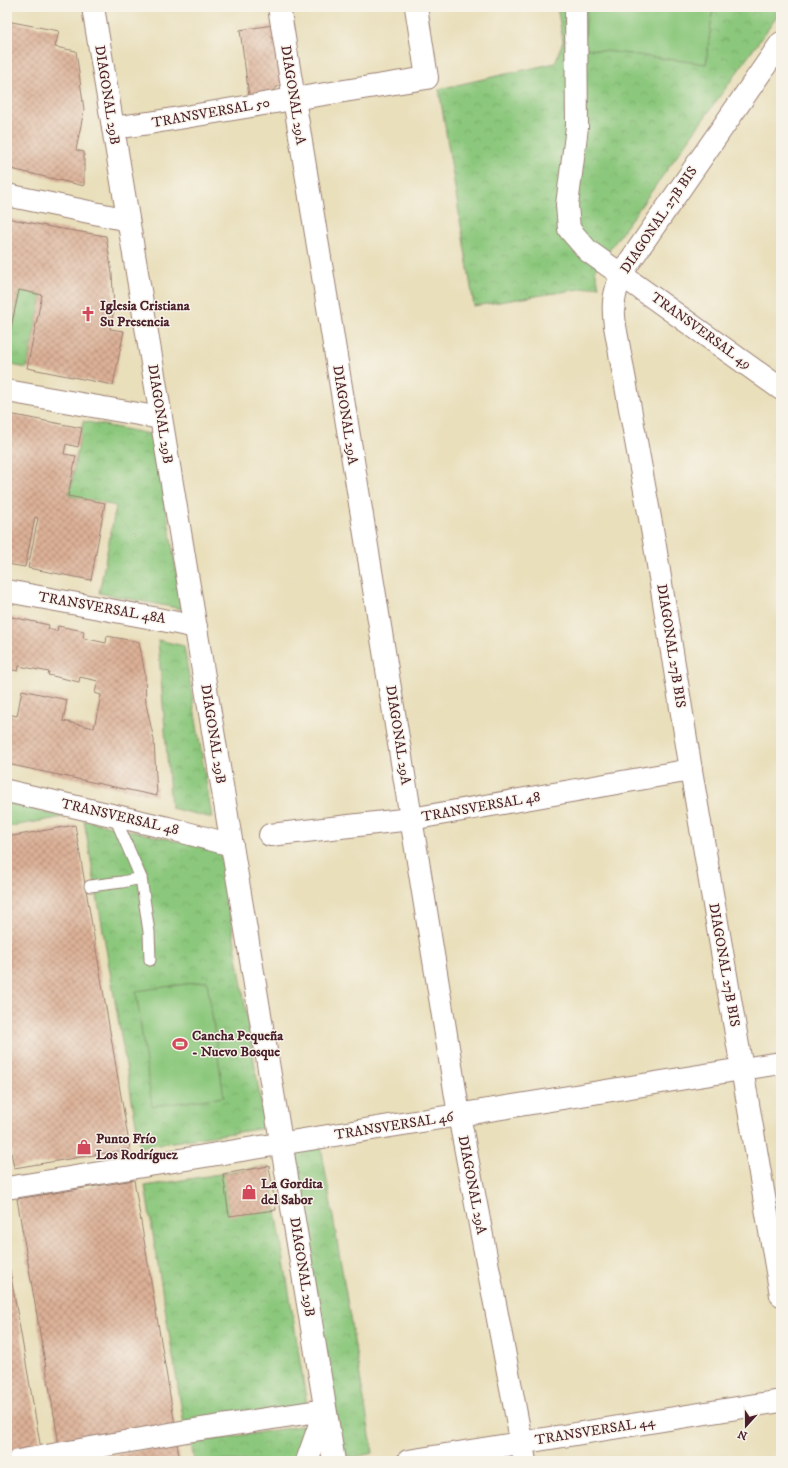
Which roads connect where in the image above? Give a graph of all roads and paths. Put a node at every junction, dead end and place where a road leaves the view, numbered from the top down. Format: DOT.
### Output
graph roads {
  1 [pos="278,7"];
  2 [pos="416,7"];
  3 [pos="576,7"];
  4 [pos="89,8"];
  5 [pos="781,43"];
  6 [pos="293,99"];
  7 [pos="113,128"];
  8 [pos="7,195"];
  9 [pos="128,220"];
  10 [pos="621,274"];
  11 [pos="781,389"];
  12 [pos="7,391"];
  13 [pos="161,418"];
  14 [pos="7,591"];
  15 [pos="196,627"];
  16 [pos="691,770"];
  17 [pos="7,791"];
  18 [pos="114,816"];
  19 [pos="411,819"];
  20 [pos="270,835"];
  21 [pos="232,845"];
  22 [pos="141,878"];
  23 [pos="90,886"];
  24 [pos="150,960"];
  25 [pos="781,1063"];
  26 [pos="742,1069"];
  27 [pos="459,1115"];
  28 [pos="282,1143"];
  29 [pos="7,1188"];
  30 [pos="781,1295"];
  31 [pos="781,1401"];
  32 [pos="325,1410"];
  33 [pos="523,1452"];
  34 [pos="18,1461"];
  35 [pos="307,1461"];
  36 [pos="334,1461"];
  37 [pos="408,1461"];
  1 -- 6 [label="street, DIAGONAL 29A"];
  2 -- 6 [label="street, TRANSVERSAL 50"];
  3 -- 10 [label="street, TRANSVERSAL 49"];
  4 -- 7 [label="street, DIAGONAL 29B"];
  5 -- 10 [label="street, DIAGONAL 27B BIS"];
  6 -- 7 [label="street, TRANSVERSAL 50"];
  6 -- 19 [label="street, DIAGONAL 29A"];
  7 -- 9 [label="street, DIAGONAL 29B"];
  8 -- 9 [label="street"];
  9 -- 13 [label="street, DIAGONAL 29B"];
  10 -- 11 [label="street, TRANSVERSAL 49"];
  10 -- 16 [label="street, DIAGONAL 27B BIS"];
  12 -- 13 [label="street"];
  13 -- 15 [label="street, DIAGONAL 29B"];
  14 -- 15 [label="street, TRANSVERSAL 48A"];
  15 -- 21 [label="street, DIAGONAL 29B"];
  16 -- 19 [label="street, TRANSVERSAL 48"];
  16 -- 26 [label="street, DIAGONAL 27B BIS"];
  17 -- 18 [label="street, TRANSVERSAL 48"];
  18 -- 21 [label="street, TRANSVERSAL 48"];
  18 -- 22 [label="lane"];
  19 -- 20 [label="street, TRANSVERSAL 48"];
  19 -- 27 [label="street, DIAGONAL 29A"];
  21 -- 28 [label="street, DIAGONAL 29B"];
  22 -- 23 [label="lane"];
  22 -- 24 [label="lane"];
  25 -- 26 [label="street, TRANSVERSAL 46"];
  26 -- 27 [label="street, TRANSVERSAL 46"];
  26 -- 30 [label="street, DIAGONAL 27B BIS"];
  27 -- 28 [label="street, TRANSVERSAL 46"];
  27 -- 33 [label="street, DIAGONAL 29A"];
  28 -- 29 [label="street, TRANSVERSAL 46"];
  28 -- 32 [label="street, DIAGONAL 29B"];
  31 -- 33 [label="street, TRANSVERSAL 44"];
  32 -- 34 [label="street"];
  32 -- 35 [label="street"];
  32 -- 36 [label="street, DIAGONAL 29B"];
  33 -- 37 [label="street, TRANSVERSAL 44"];
}
